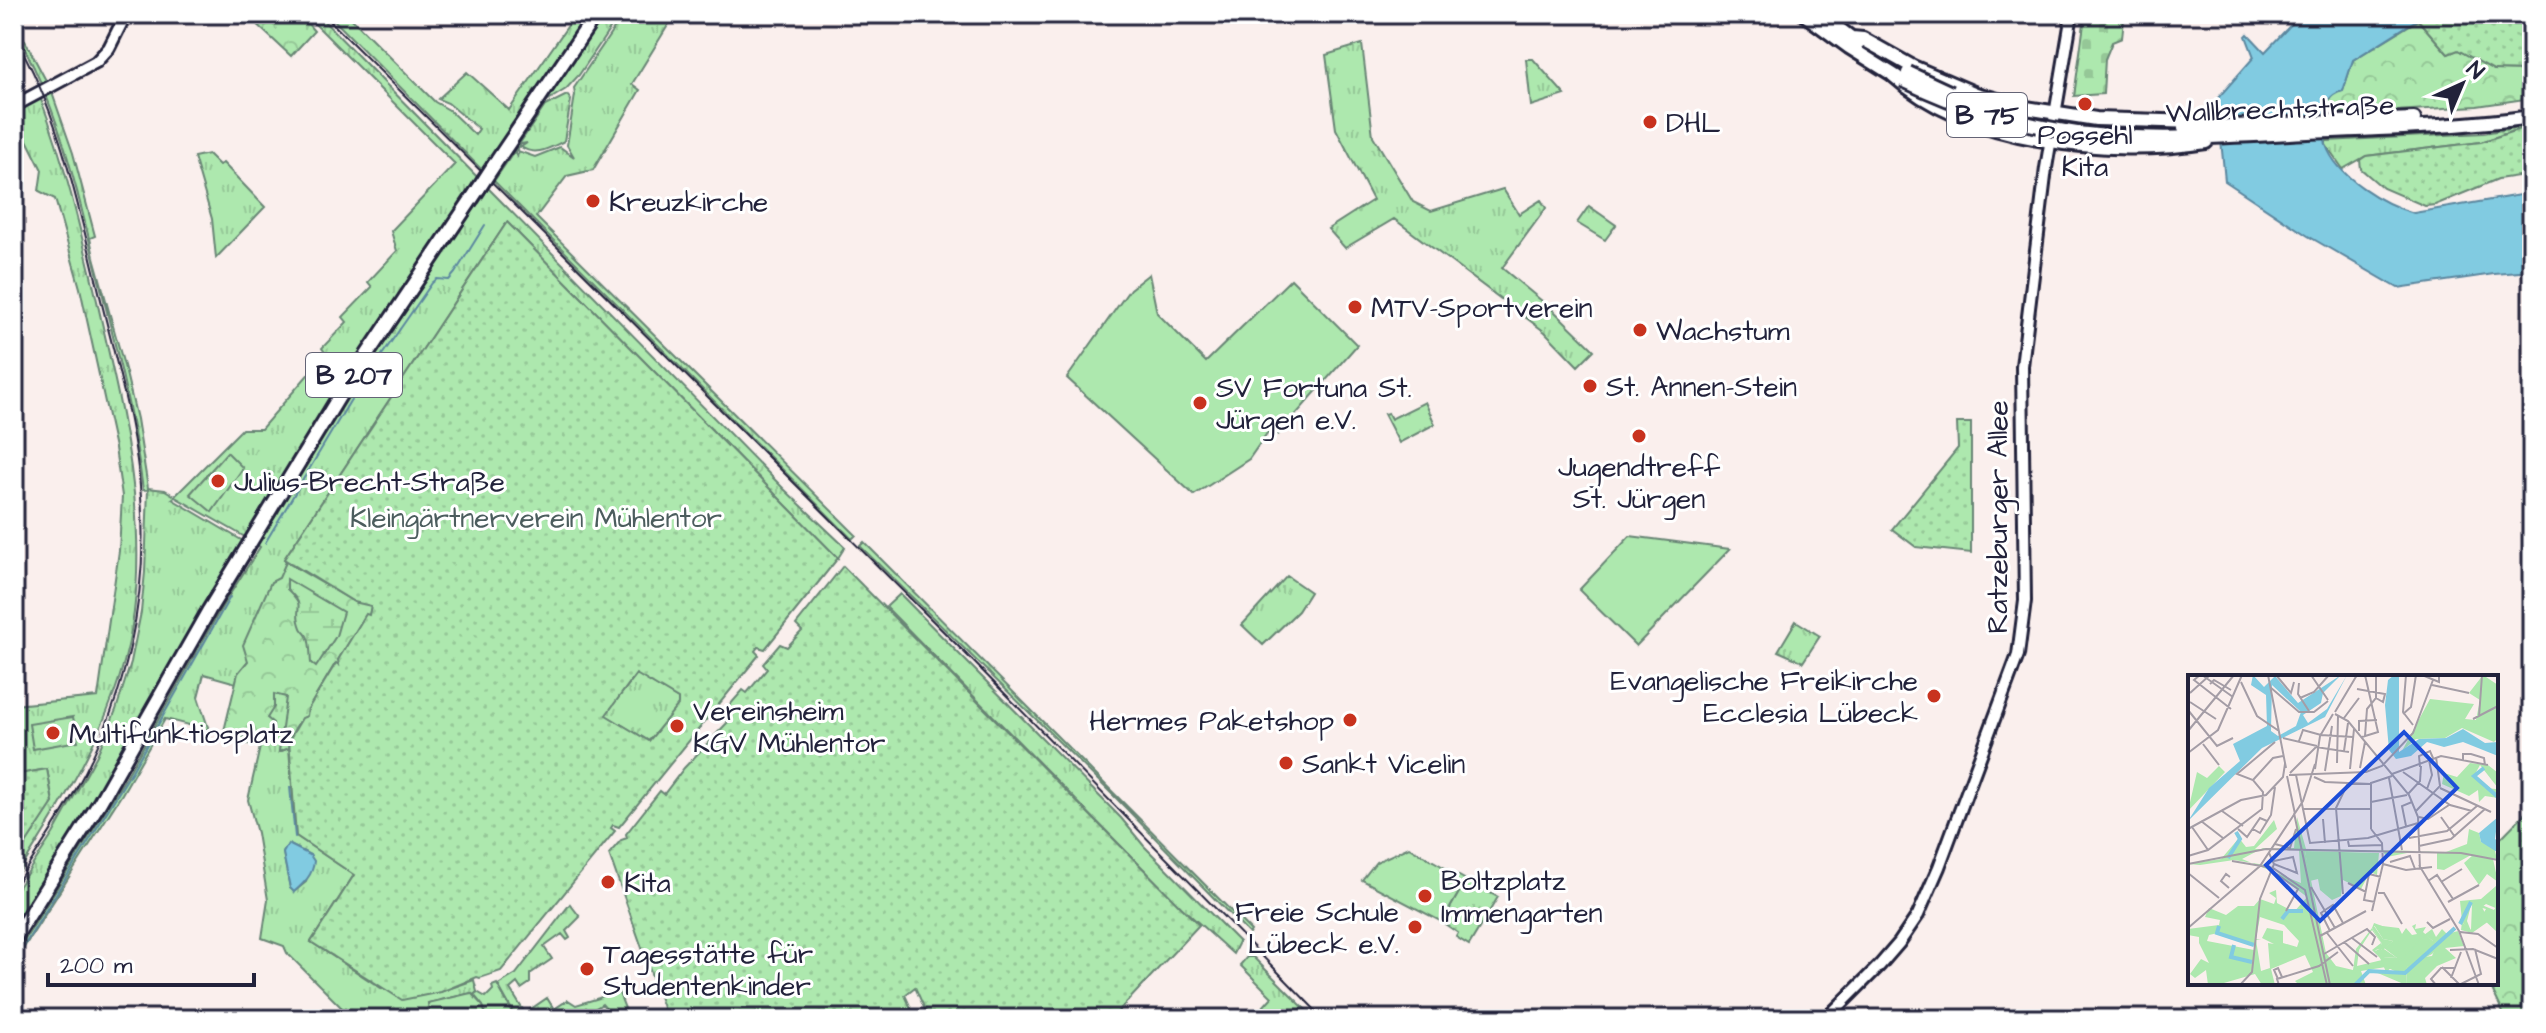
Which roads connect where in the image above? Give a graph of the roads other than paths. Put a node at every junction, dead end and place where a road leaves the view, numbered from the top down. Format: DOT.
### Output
graph roads {
  1 [pos="126,14"];
  2 [pos="596,14"];
  3 [pos="1804,14"];
  4 [pos="1819,14"];
  5 [pos="2072,14"];
  6 [pos="1852,38"];
  7 [pos="1877,55"];
  8 [pos="1897,74"];
  9 [pos="14,106"];
  10 [pos="2532,108"];
  11 [pos="2057,114"];
  12 [pos="2532,117"];
  13 [pos="2384,124"];
  14 [pos="2075,130"];
  15 [pos="2251,130"];
  16 [pos="2052,141"];
  17 [pos="14,939"];
  18 [pos="1826,1019"];
  1 -- 9 [label="main road"];
  2 -- 17 [label="main road, B 207, bridge"];
  3 -- 8 [label="main road, B 75"];
  4 -- 6 [label="main road, B 75"];
  5 -- 11 [label="main road, Ratzeburger Allee"];
  6 -- 7 [label="main road, B 75"];
  6 -- 11 [label="main road"];
  7 -- 8 [label="main road, B 75"];
  7 -- 8 [label="main road"];
  8 -- 14 [label="main road, B 75, bridge"];
  8 -- 16 [label="main road"];
  10 -- 13 [label="main road, Wallbrechtstraße / B 75"];
  11 -- 14 [label="main road"];
  11 -- 16 [label="main road, Ratzeburger Allee"];
  12 -- 13 [label="main road, Wallbrechtstraße / B 75"];
  13 -- 15 [label="main road, Wallbrechtstraße / B 75"];
  14 -- 15 [label="main road, Wallbrechtstraße / B 75"];
  14 -- 15 [label="main road"];
  14 -- 16 [label="main road"];
  16 -- 18 [label="main road, Ratzeburger Allee"];
}
